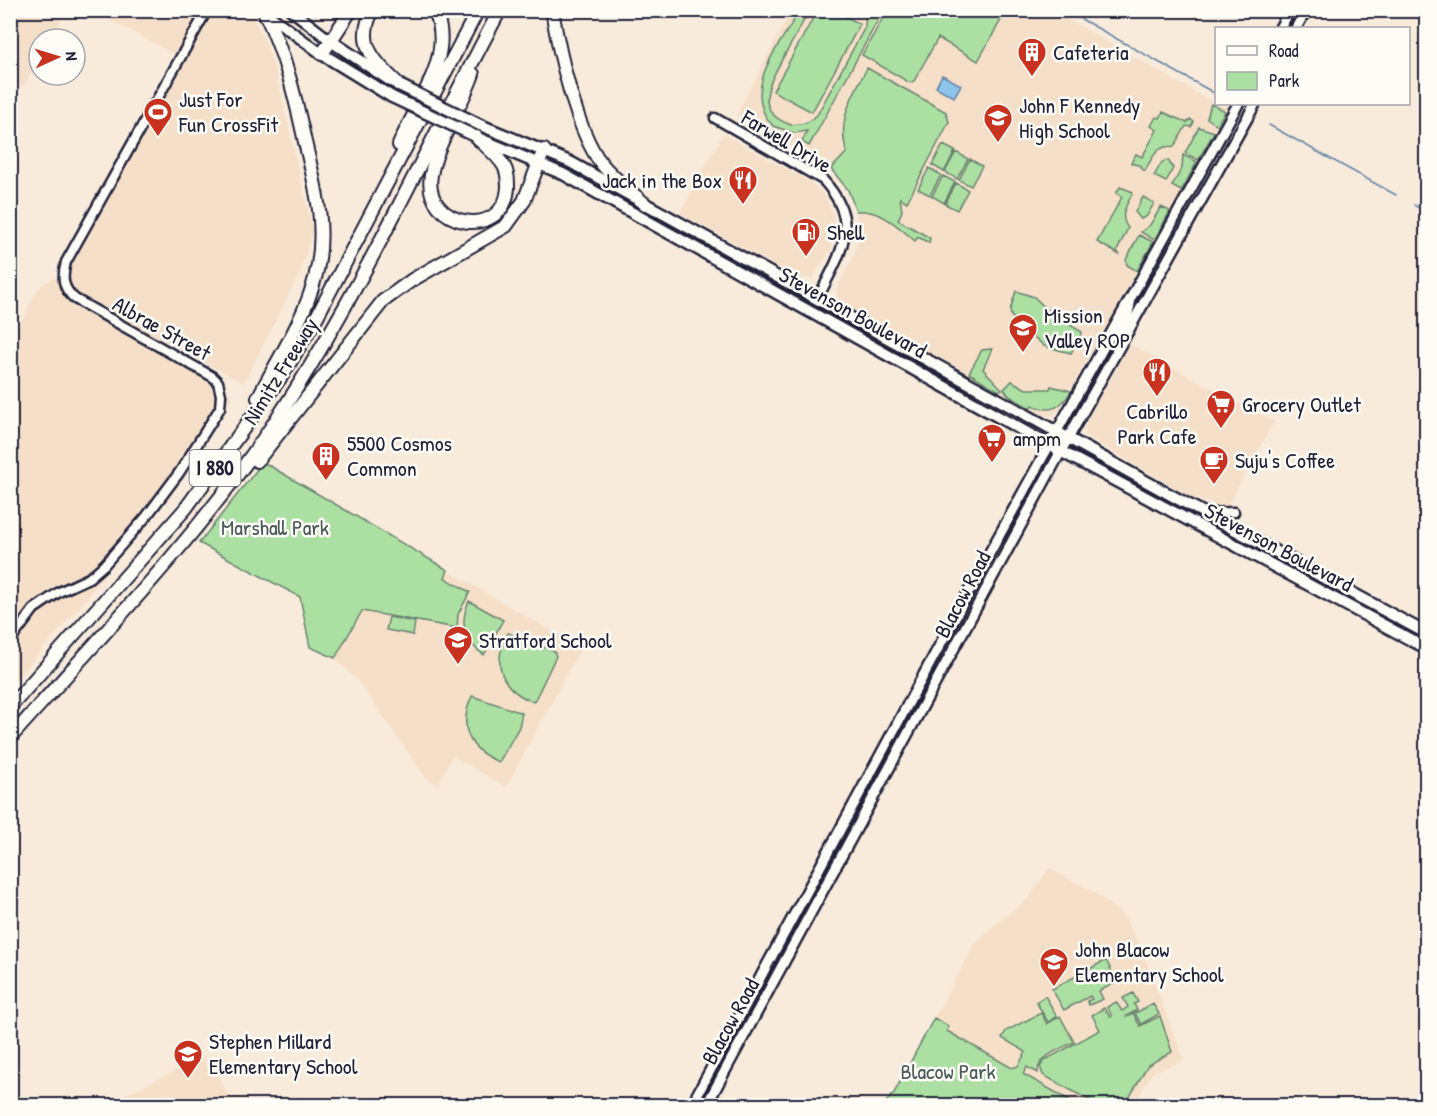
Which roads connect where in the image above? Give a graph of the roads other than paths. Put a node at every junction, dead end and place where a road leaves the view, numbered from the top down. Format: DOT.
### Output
graph roads {
  1 [pos="207,10"];
  2 [pos="291,10"];
  3 [pos="351,10"];
  4 [pos="373,10"];
  5 [pos="434,10"];
  6 [pos="478,10"];
  7 [pos="500,10"];
  8 [pos="552,10"];
  9 [pos="1290,10"];
  10 [pos="1306,10"];
  11 [pos="263,11"];
  12 [pos="1281,27"];
  13 [pos="1297,27"];
  14 [pos="489,30"];
  15 [pos="331,41"];
  16 [pos="322,54"];
  17 [pos="396,91"];
  18 [pos="1237,105"];
  19 [pos="1254,105"];
  20 [pos="715,118"];
  21 [pos="478,131"];
  22 [pos="544,150"];
  23 [pos="540,164"];
  24 [pos="379,200"];
  25 [pos="645,204"];
  26 [pos="1131,297"];
  27 [pos="818,298"];
  28 [pos="1119,347"];
  29 [pos="279,414"];
  30 [pos="1056,432"];
  31 [pos="1068,438"];
  32 [pos="234,441"];
  33 [pos="1049,445"];
  34 [pos="1061,451"];
  35 [pos="241,471"];
  36 [pos="1234,512"];
  37 [pos="1206,513"];
  38 [pos="1426,633"];
  39 [pos="10,641"];
  40 [pos="1426,648"];
  41 [pos="10,707"];
  42 [pos="10,728"];
  43 [pos="10,738"];
  44 [pos="691,1106"];
  45 [pos="706,1106"];
  1 -- 39 [label="street, Albrae Street"];
  2 -- 15 [label="main road, Stevenson Boulevard"];
  3 -- 15 [label="highway"];
  4 -- 17 [label="highway"];
  5 -- 24 [label="highway"];
  6 -- 24 [label="highway, Nimitz Freeway / I 880"];
  7 -- 14 [label="highway, Nimitz Freeway / I 880"];
  8 -- 25 [label="highway"];
  9 -- 12 [label="main road"];
  10 -- 13 [label="main road"];
  11 -- 16 [label="main road, Stevenson Boulevard"];
  11 -- 32 [label="highway"];
  14 -- 21 [label="highway"];
  14 -- 29 [label="highway, Nimitz Freeway / I 880"];
  15 -- 16 [label="highway"];
  15 -- 17 [label="main road, Stevenson Boulevard"];
  16 -- 17 [label="main road, Stevenson Boulevard"];
  17 -- 21 [label="main road, Stevenson Boulevard, bridge"];
  18 -- 26 [label="main road, Blacow Road"];
  19 -- 28 [label="main road, Blacow Road"];
  20 -- 27 [label="street, Farwell Drive"];
  21 -- 22 [label="main road, Stevenson Boulevard"];
  21 -- 23 [label="main road, Stevenson Boulevard"];
  22 -- 23 [label="highway"];
  22 -- 25 [label="main road, Stevenson Boulevard"];
  23 -- 33 [label="main road, Stevenson Boulevard"];
  23 -- 35 [label="highway"];
  24 -- 32 [label="highway, Nimitz Freeway / I 880"];
  25 -- 27 [label="main road, Stevenson Boulevard"];
  26 -- 28 [label="main road"];
  26 -- 30 [label="main road, Blacow Road"];
  27 -- 30 [label="main road, Stevenson Boulevard"];
  28 -- 31 [label="main road, Blacow Road"];
  29 -- 35 [label="highway, Nimitz Freeway / I 880"];
  29 -- 42 [label="highway, I 880"];
  30 -- 31 [label="main road, Stevenson Boulevard"];
  30 -- 33 [label="main road, Blacow Road"];
  31 -- 34 [label="main road, Blacow Road"];
  31 -- 37 [label="main road, Stevenson Boulevard"];
  32 -- 41 [label="highway, Nimitz Freeway / I 880"];
  33 -- 34 [label="main road, Stevenson Boulevard"];
  33 -- 44 [label="main road, Blacow Road"];
  34 -- 40 [label="main road, Stevenson Boulevard"];
  34 -- 45 [label="main road, Blacow Road"];
  35 -- 43 [label="highway, Nimitz Freeway / I 880"];
  36 -- 37 [label="street"];
  37 -- 38 [label="main road, Stevenson Boulevard"];
}
